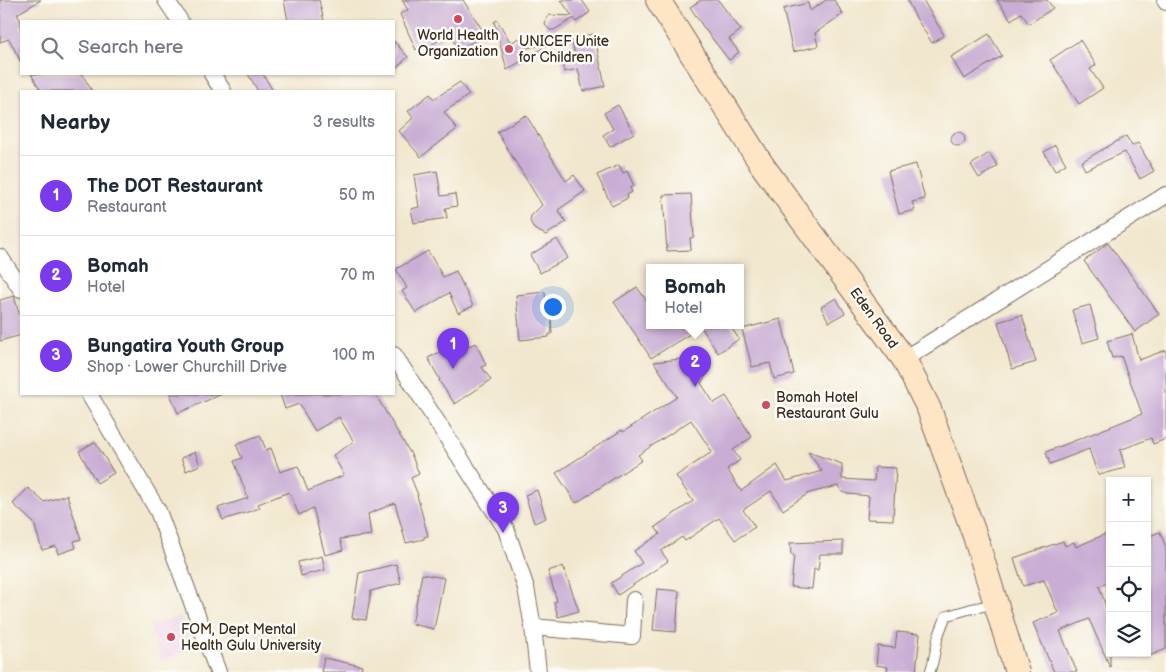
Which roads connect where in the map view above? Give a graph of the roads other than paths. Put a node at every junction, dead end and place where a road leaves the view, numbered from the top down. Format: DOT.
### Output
graph roads {
  1 [pos="166,0"];
  2 [pos="658,0"];
  3 [pos="179,20"];
  4 [pos="213,75"];
  5 [pos="222,90"];
  6 [pos="1166,195"];
  7 [pos="0,257"];
  8 [pos="20,287"];
  9 [pos="395,358"];
  10 [pos="904,359"];
  11 [pos="90,395"];
  12 [pos="634,600"];
  13 [pos="997,604"];
  14 [pos="533,627"];
  15 [pos="218,672"];
  16 [pos="538,672"];
  17 [pos="930,672"];
  18 [pos="1017,672"];
  1 -- 3 [label="street"];
  2 -- 10 [label="street, Eden Road"];
  4 -- 5 [label="street"];
  6 -- 10 [label="street"];
  7 -- 8 [label="street"];
  9 -- 14 [label="street"];
  10 -- 13 [label="street, Eden Road"];
  11 -- 15 [label="street"];
  12 -- 14 [label="street"];
  13 -- 17 [label="lane"];
  13 -- 18 [label="street, Eden Road"];
  14 -- 16 [label="street"];
}
